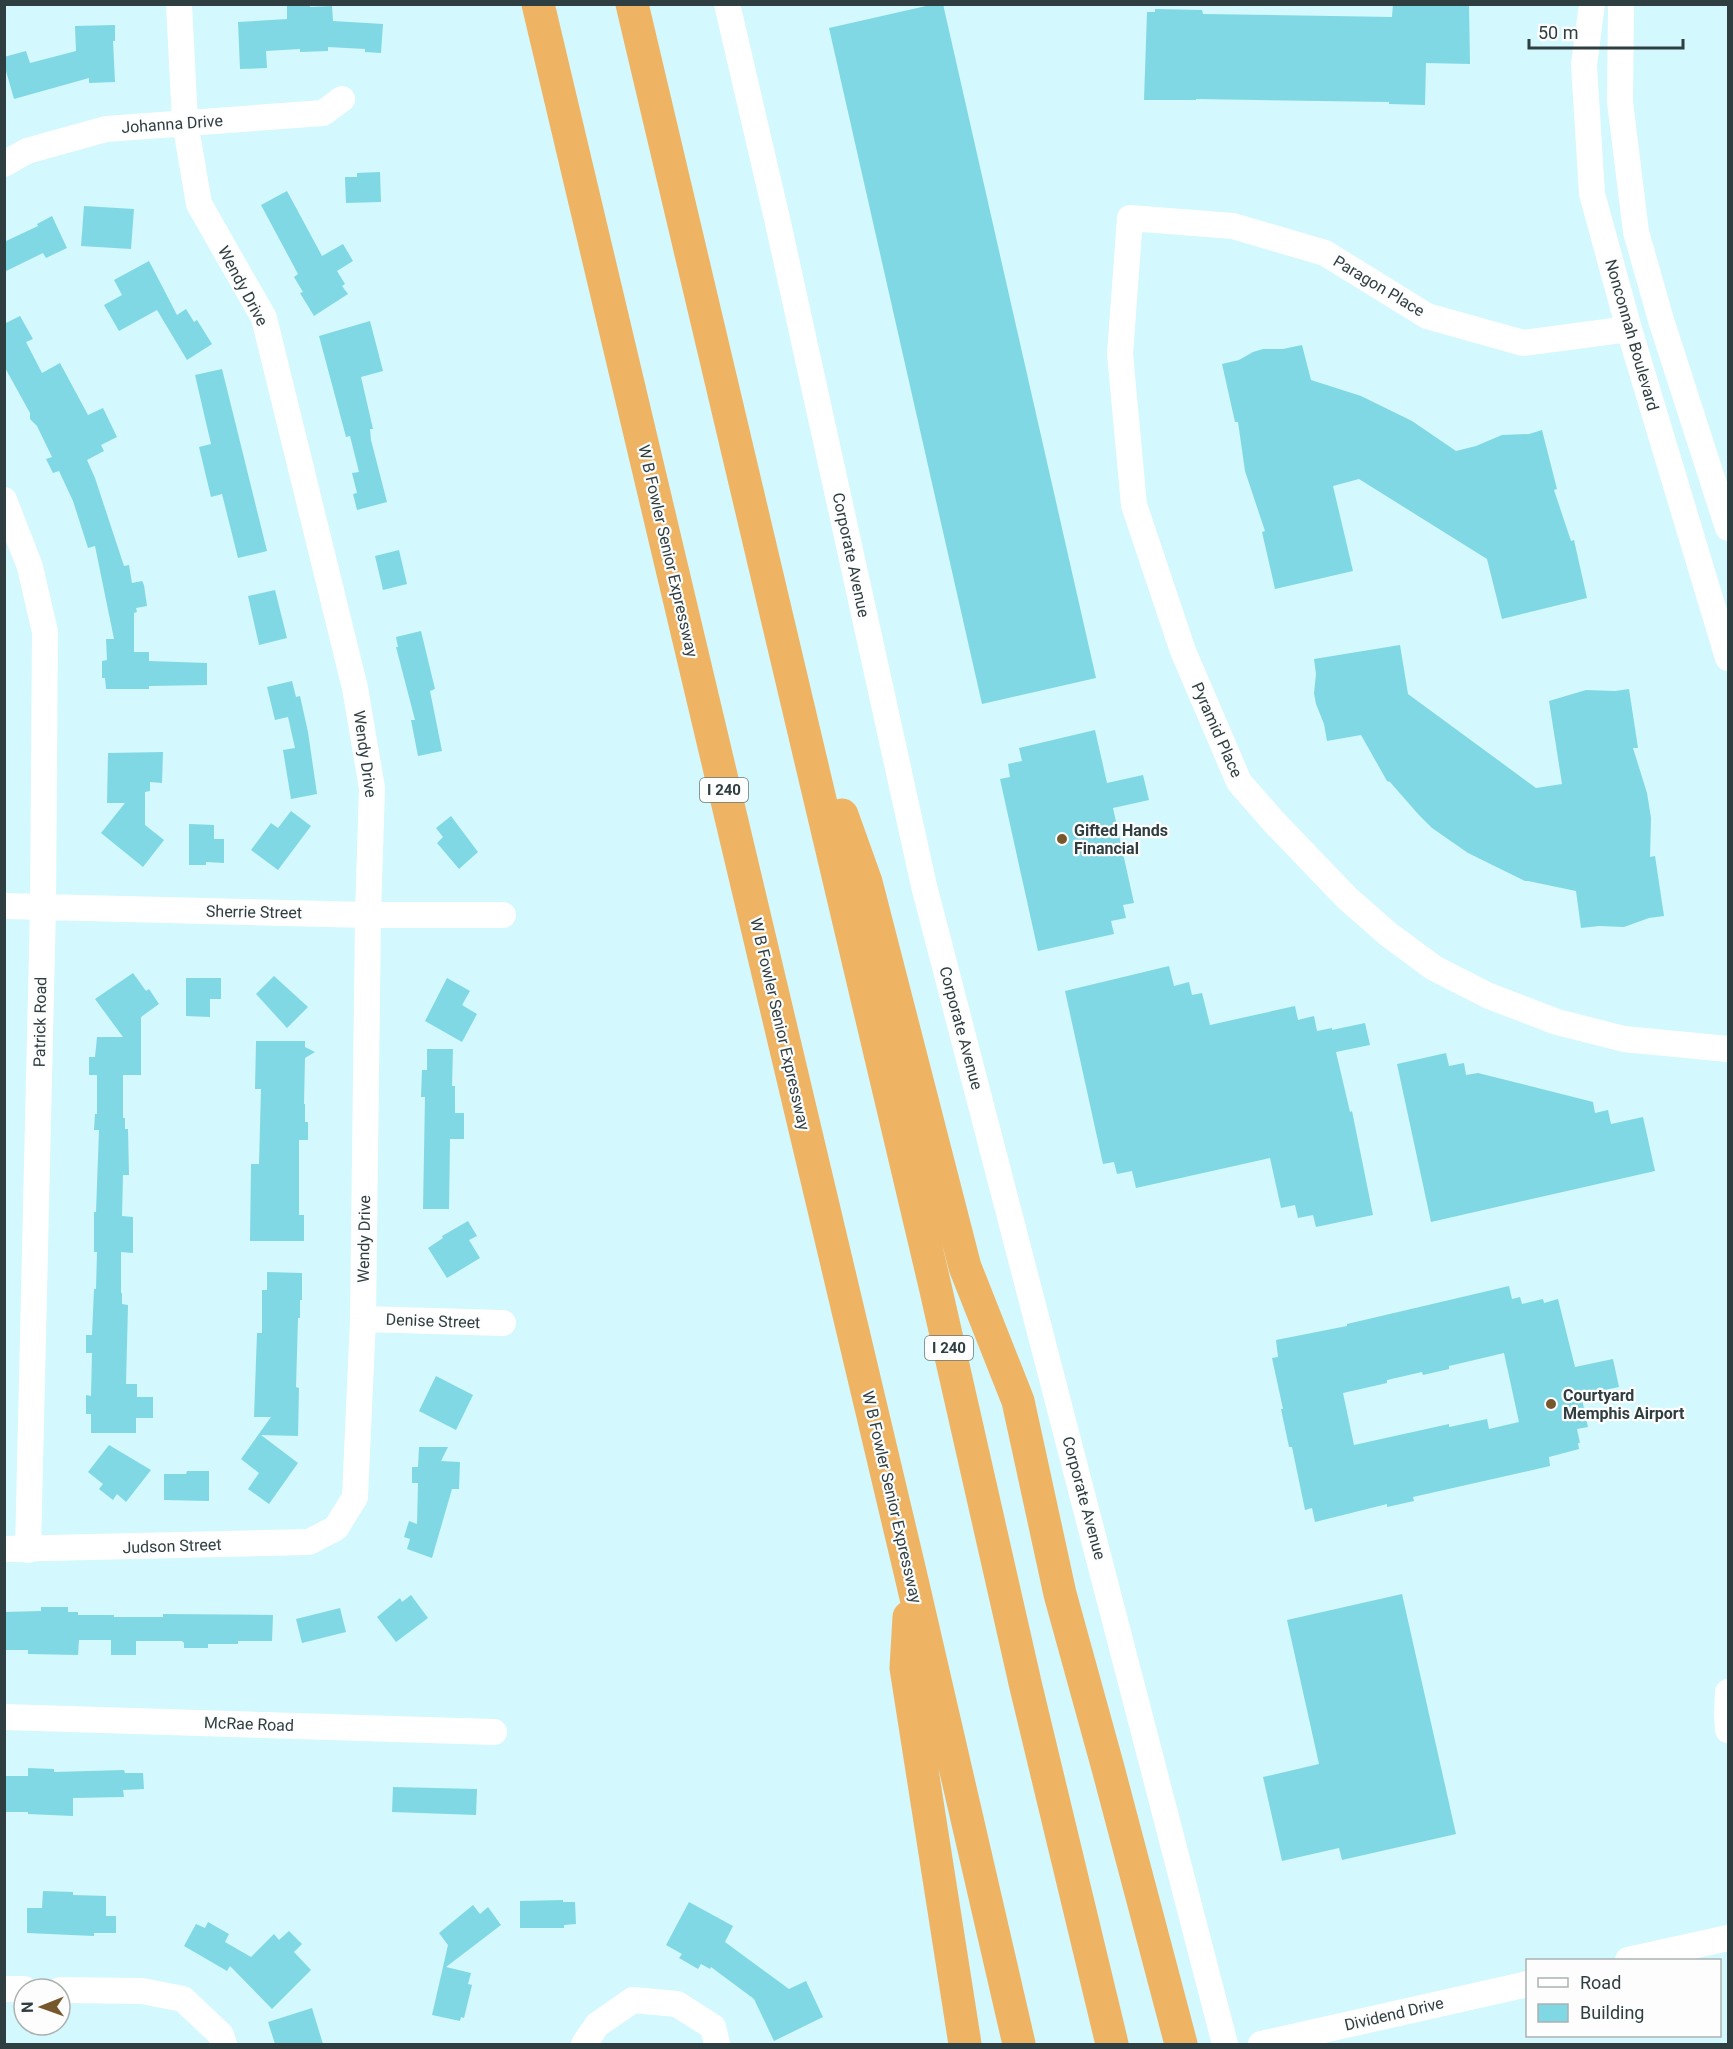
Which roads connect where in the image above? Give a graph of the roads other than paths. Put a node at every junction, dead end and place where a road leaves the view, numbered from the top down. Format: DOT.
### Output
graph roads {
  1 [pos="179,4"];
  2 [pos="538,4"];
  3 [pos="632,4"];
  4 [pos="727,4"];
  5 [pos="1592,4"];
  6 [pos="1621,4"];
  7 [pos="342,99"];
  8 [pos="186,122"];
  9 [pos="4,164"];
  10 [pos="1130,218"];
  11 [pos="1629,329"];
  12 [pos="4,500"];
  13 [pos="1728,528"];
  14 [pos="784,652"];
  15 [pos="1728,658"];
  16 [pos="4,906"];
  17 [pos="43,907"];
  18 [pos="368,915"];
  19 [pos="503,915"];
  20 [pos="1728,1048"];
  21 [pos="363,1319"];
  22 [pos="503,1323"];
  23 [pos="336,1528"];
  24 [pos="16,1550"];
  25 [pos="911,1576"];
  26 [pos="1728,1692"];
  27 [pos="4,1717"];
  28 [pos="1728,1730"];
  29 [pos="494,1732"];
  30 [pos="1728,1938"];
  31 [pos="1633,1959"];
  32 [pos="1526,1984"];
  33 [pos="72,1990"];
  34 [pos="224,2044"];
  35 [pos="584,2044"];
  36 [pos="717,2044"];
  37 [pos="965,2044"];
  38 [pos="1019,2044"];
  39 [pos="1112,2044"];
  40 [pos="1181,2044"];
  41 [pos="1226,2044"];
  42 [pos="1261,2044"];
  1 -- 8 [label="street, Wendy Drive"];
  2 -- 25 [label="highway, W B Fowler Senior Expressway / I 240"];
  3 -- 14 [label="highway, I 240"];
  4 -- 41 [label="street, Corporate Avenue"];
  5 -- 11 [label="street, Nonconnah Boulevard"];
  6 -- 13 [label="street, Nonconnah Boulevard"];
  7 -- 8 [label="street, Johanna Drive"];
  8 -- 9 [label="street, Johanna Drive"];
  8 -- 18 [label="street, Wendy Drive"];
  10 -- 11 [label="street, Paragon Place"];
  10 -- 20 [label="street, Pyramid Place"];
  11 -- 15 [label="street, Nonconnah Boulevard"];
  12 -- 17 [label="street, Patrick Road"];
  14 -- 39 [label="highway, I 240"];
  14 -- 40 [label="highway"];
  16 -- 17 [label="street, Sherrie Street"];
  17 -- 18 [label="street, Sherrie Street"];
  17 -- 24 [label="street, Patrick Road"];
  18 -- 19 [label="street, Sherrie Street"];
  18 -- 21 [label="street, Wendy Drive"];
  21 -- 22 [label="street, Denise Street"];
  21 -- 23 [label="street, Wendy Drive"];
  23 -- 24 [label="street, Judson Street"];
  25 -- 37 [label="highway"];
  25 -- 38 [label="highway, W B Fowler Senior Expressway / I 240"];
  26 -- 28 [label="street"];
  27 -- 29 [label="street, McRae Road"];
  30 -- 31 [label="street"];
  32 -- 42 [label="street, Dividend Drive"];
  33 -- 34 [label="street"];
  35 -- 36 [label="street"];
}
